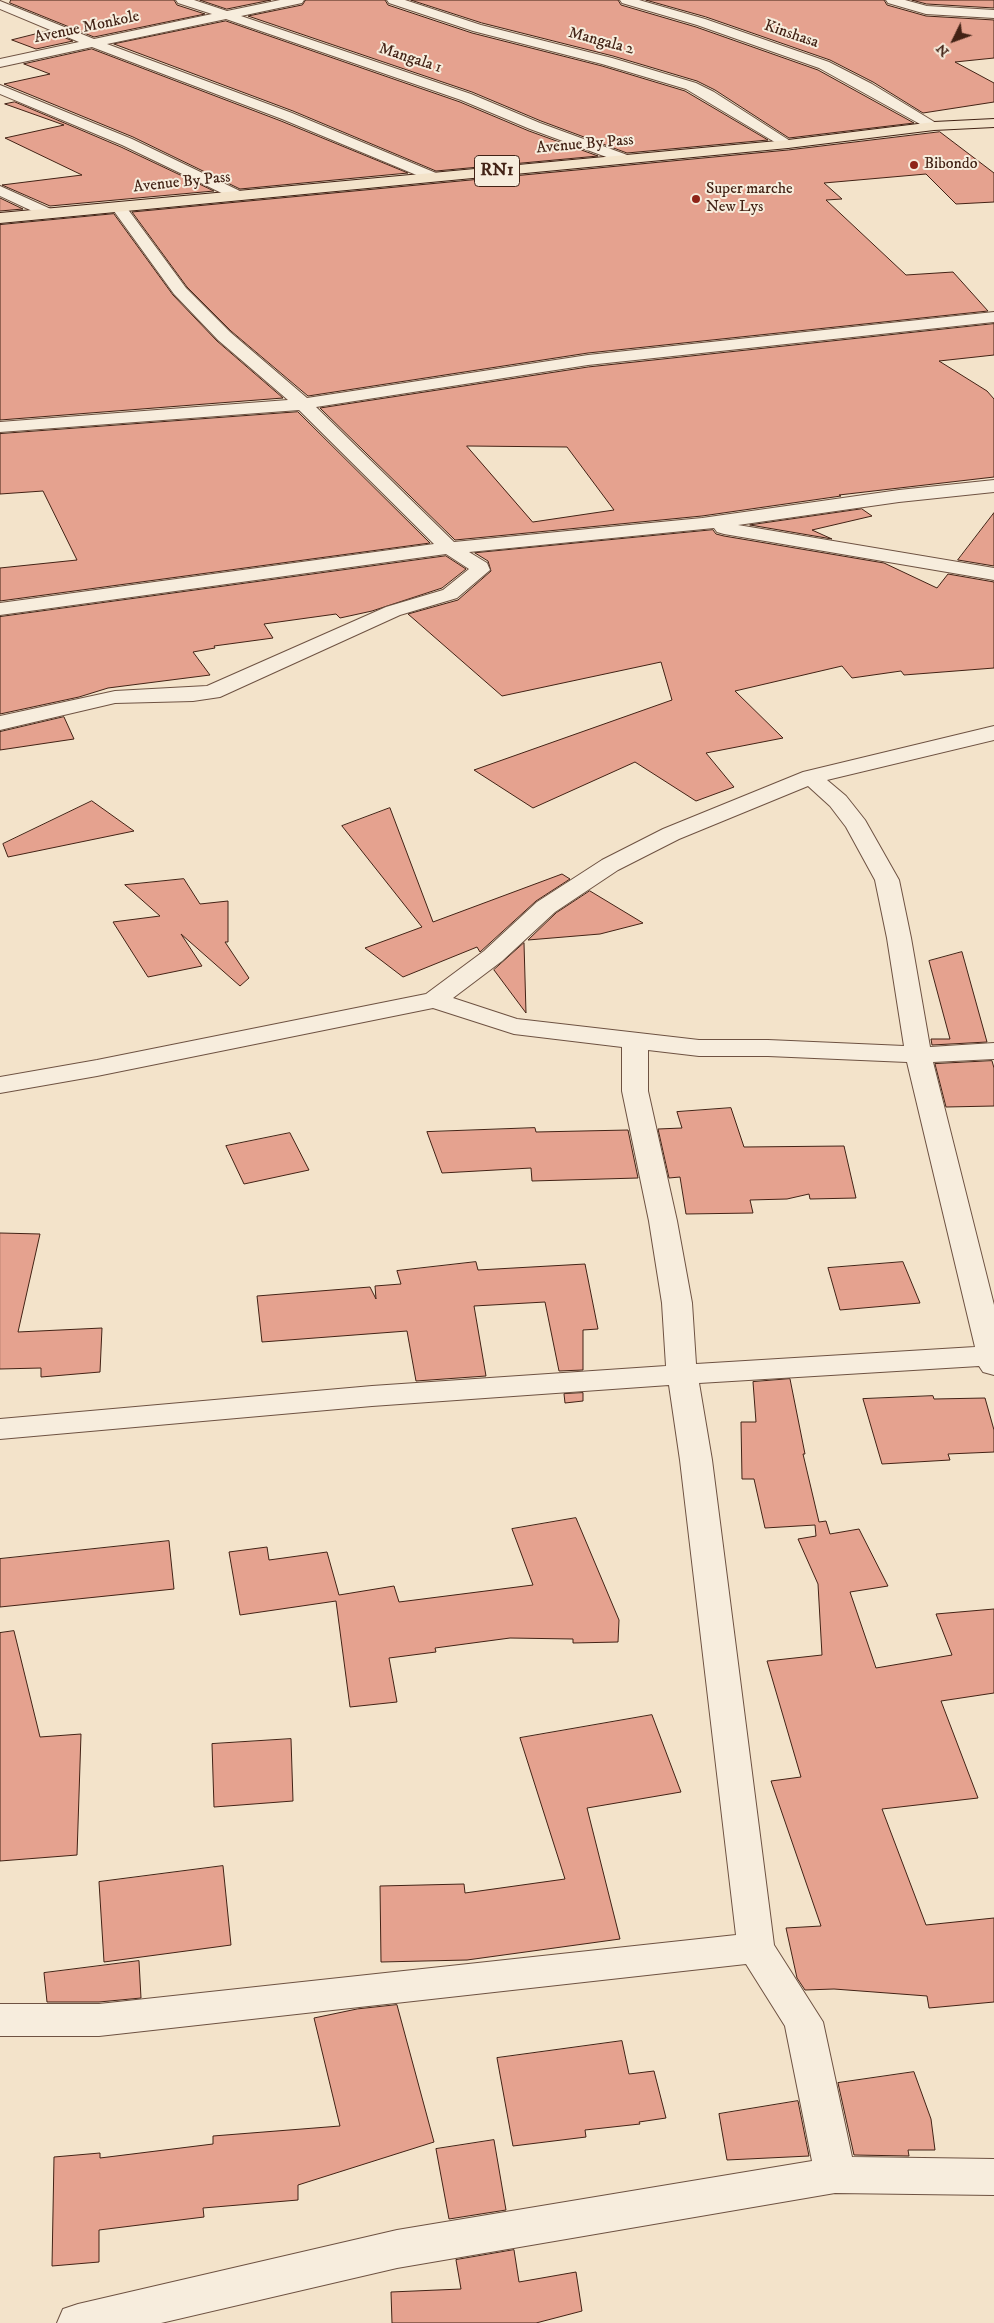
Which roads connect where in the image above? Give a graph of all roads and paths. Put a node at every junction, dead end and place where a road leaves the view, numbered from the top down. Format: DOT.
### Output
graph roads {
  1 [pos="182,0"];
  2 [pos="298,0"];
  3 [pos="393,0"];
  4 [pos="626,0"];
  5 [pos="892,0"];
  6 [pos="0,5"];
  7 [pos="994,14"];
  8 [pos="225,16"];
  9 [pos="92,43"];
  10 [pos="0,63"];
  11 [pos="0,89"];
  12 [pos="994,123"];
  13 [pos="934,126"];
  14 [pos="788,144"];
  15 [pos="625,159"];
  16 [pos="431,176"];
  17 [pos="0,190"];
  18 [pos="237,195"];
  19 [pos="119,207"];
  20 [pos="48,213"];
  21 [pos="0,218"];
  22 [pos="994,316"];
  23 [pos="304,404"];
  24 [pos="0,427"];
  25 [pos="994,486"];
  26 [pos="702,524"];
  27 [pos="449,548"];
  28 [pos="994,574"];
  29 [pos="0,609"];
  30 [pos="0,723"];
  31 [pos="994,733"];
  32 [pos="810,777"];
  33 [pos="434,1000"];
  34 [pos="635,1040"];
  35 [pos="994,1051"];
  36 [pos="918,1055"];
  37 [pos="0,1084"];
  38 [pos="993,1359"];
  39 [pos="682,1373"];
  40 [pos="0,1429"];
  41 [pos="756,1948"];
  42 [pos="0,2020"];
  43 [pos="835,2175"];
  44 [pos="994,2177"];
  45 [pos="78,2323"];
  1 -- 8 [label="street, Mangala 1"];
  2 -- 8 [label="street, Avenue Monkole"];
  3 -- 14 [label="street, Mangala 2"];
  4 -- 13 [label="street, Kinshasa"];
  5 -- 7 [label="street"];
  6 -- 9 [label="street"];
  8 -- 9 [label="street, Avenue Monkole"];
  8 -- 15 [label="street, Mangala 1"];
  9 -- 10 [label="street, Avenue Monkole"];
  9 -- 16 [label="street"];
  11 -- 18 [label="street"];
  12 -- 13 [label="highway, Avenue By Pass / RN1"];
  13 -- 14 [label="highway, Avenue By Pass / RN1"];
  14 -- 15 [label="highway, Avenue By Pass / RN1"];
  15 -- 16 [label="highway, Avenue By Pass / RN1"];
  16 -- 18 [label="highway, Avenue By Pass / RN1"];
  17 -- 20 [label="street"];
  18 -- 19 [label="highway, Avenue By Pass / RN1"];
  19 -- 20 [label="highway, Avenue By Pass / RN1"];
  19 -- 23 [label="street"];
  20 -- 21 [label="highway, Avenue By Pass / RN1"];
  22 -- 23 [label="street"];
  23 -- 24 [label="street"];
  23 -- 27 [label="street"];
  25 -- 26 [label="street"];
  26 -- 27 [label="street"];
  26 -- 28 [label="street"];
  27 -- 29 [label="street"];
  27 -- 30 [label="street"];
  31 -- 32 [label="street"];
  32 -- 33 [label="street"];
  32 -- 36 [label="street"];
  33 -- 34 [label="street"];
  33 -- 37 [label="street"];
  34 -- 36 [label="street"];
  34 -- 39 [label="street"];
  35 -- 36 [label="street"];
  36 -- 38 [label="street"];
  38 -- 39 [label="street"];
  39 -- 40 [label="street"];
  39 -- 41 [label="street"];
  41 -- 42 [label="street"];
  41 -- 43 [label="street"];
  43 -- 44 [label="street"];
  43 -- 45 [label="street"];
}
